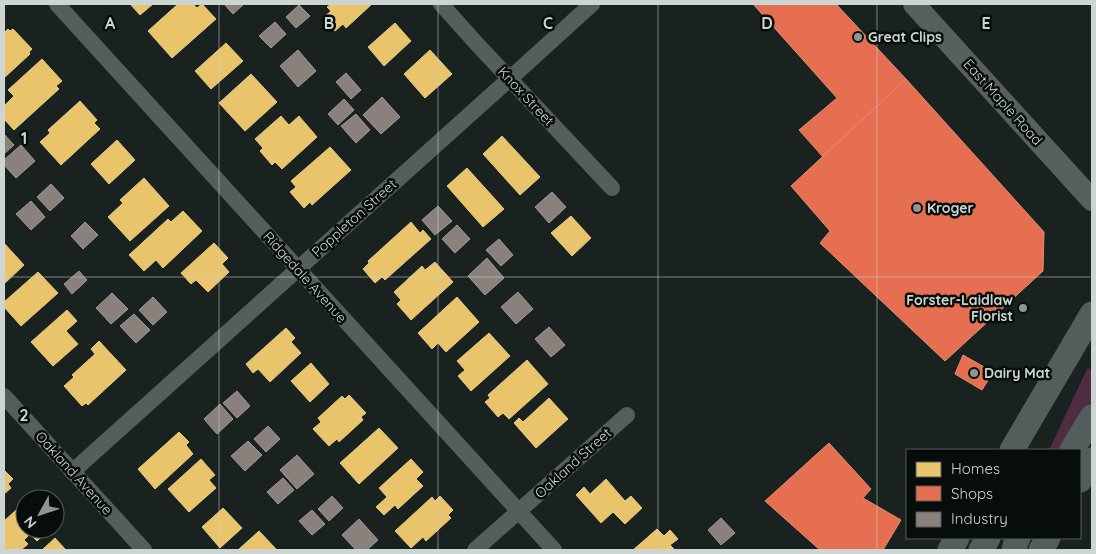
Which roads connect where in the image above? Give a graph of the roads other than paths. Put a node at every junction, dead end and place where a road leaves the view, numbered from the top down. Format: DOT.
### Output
graph roads {
  1 [pos="57,4"];
  2 [pos="441,4"];
  3 [pos="592,4"];
  4 [pos="914,4"];
  5 [pos="509,79"];
  6 [pos="612,188"];
  7 [pos="1092,200"];
  8 [pos="297,269"];
  9 [pos="1092,314"];
  10 [pos="1083,342"];
  11 [pos="4,396"];
  12 [pos="627,415"];
  13 [pos="1092,417"];
  14 [pos="1013,449"];
  15 [pos="1073,449"];
  16 [pos="1092,460"];
  17 [pos="72,472"];
  18 [pos="1081,478"];
  19 [pos="518,511"];
  20 [pos="956,539"];
  21 [pos="987,539"];
  22 [pos="1047,539"];
  23 [pos="143,550"];
  24 [pos="475,550"];
  25 [pos="554,550"];
  26 [pos="950,550"];
  27 [pos="981,550"];
  28 [pos="1041,550"];
  1 -- 8 [label="street, Ridgedale Avenue"];
  2 -- 5 [label="street, Knox Street"];
  3 -- 5 [label="street, Poppleton Street"];
  4 -- 7 [label="main road, East Maple Road"];
  5 -- 6 [label="street, Knox Street"];
  5 -- 8 [label="street, Poppleton Street"];
  8 -- 17 [label="street, Poppleton Street"];
  8 -- 19 [label="street, Ridgedale Avenue"];
  9 -- 10 [label="main road"];
  10 -- 14 [label="main road"];
  11 -- 17 [label="street, Oakland Avenue"];
  12 -- 19 [label="street, Oakland Street"];
  13 -- 15 [label="main road"];
  16 -- 18 [label="main road"];
  17 -- 23 [label="street, Oakland Avenue"];
  19 -- 24 [label="street, Oakland Street"];
  19 -- 25 [label="street, Ridgedale Avenue"];
  20 -- 26 [label="main road"];
  21 -- 27 [label="main road"];
  22 -- 28 [label="main road"];
}
